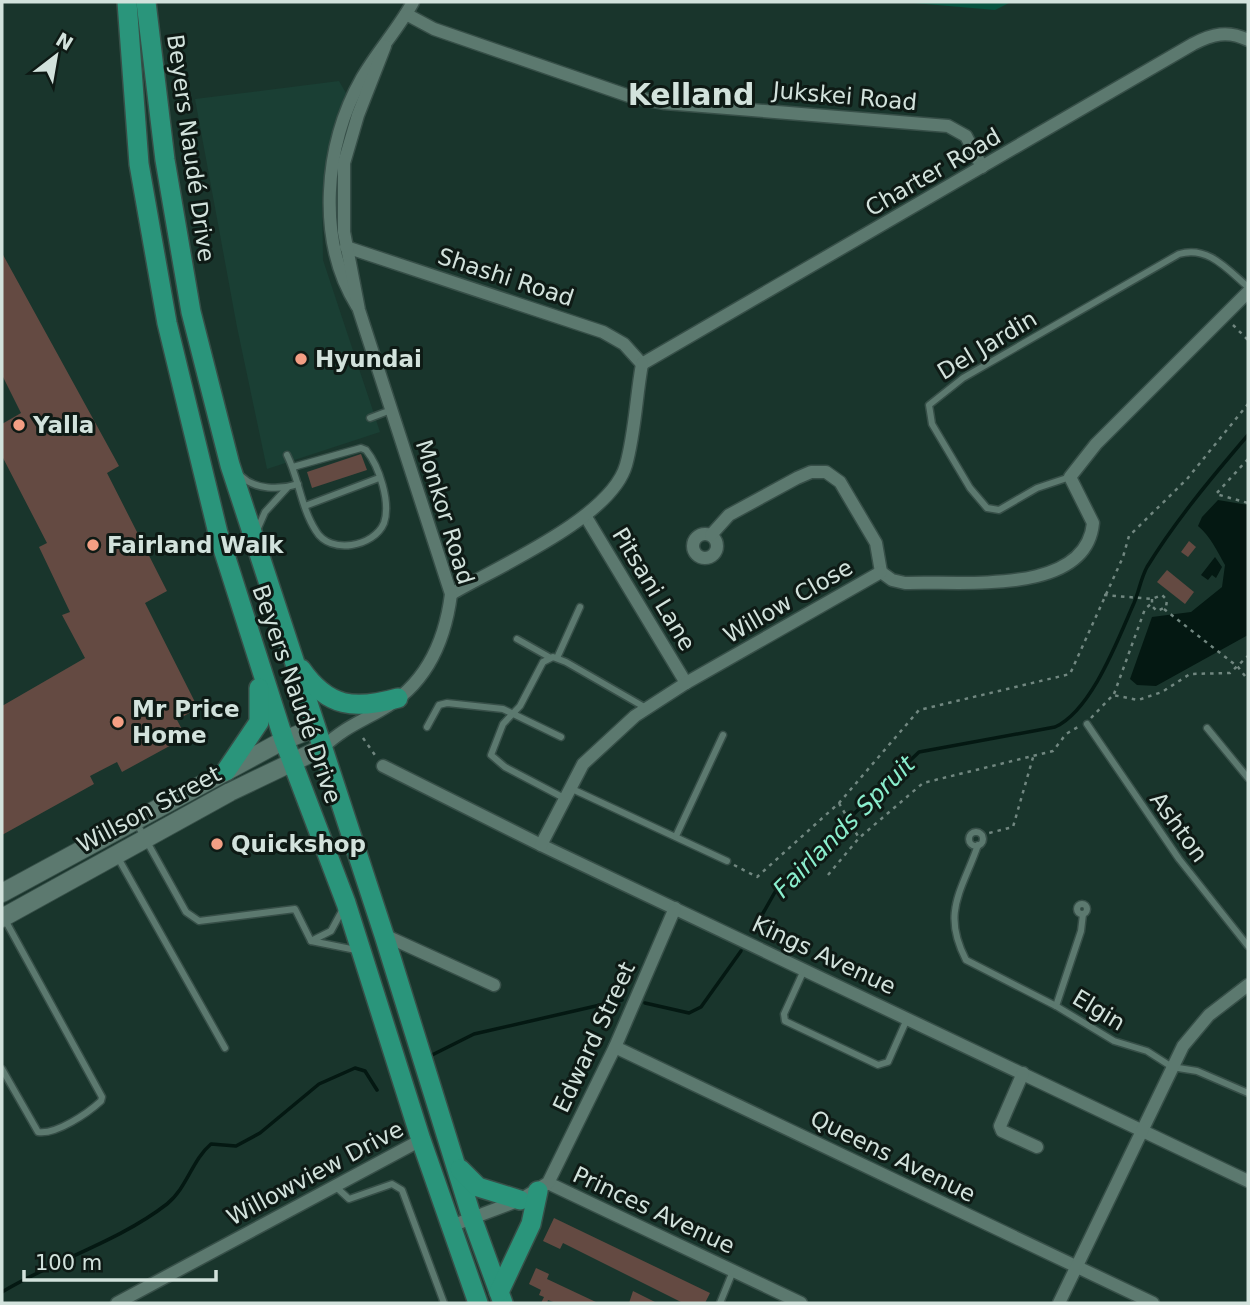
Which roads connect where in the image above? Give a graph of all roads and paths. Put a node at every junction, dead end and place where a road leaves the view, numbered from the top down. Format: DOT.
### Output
graph roads {
  1 [pos="127,2"];
  2 [pos="146,2"];
  3 [pos="413,2"];
  4 [pos="406,14"];
  5 [pos="1248,40"];
  6 [pos="386,46"];
  7 [pos="982,167"];
  8 [pos="346,247"];
  9 [pos="1248,290"];
  10 [pos="359,310"];
  11 [pos="1225,317"];
  12 [pos="1248,341"];
  13 [pos="642,364"];
  14 [pos="1248,404"];
  15 [pos="391,410"];
  16 [pos="370,418"];
  17 [pos="287,454"];
  18 [pos="1248,459"];
  19 [pos="230,465"];
  20 [pos="293,467"];
  21 [pos="1070,477"];
  22 [pos="379,478"];
  23 [pos="298,484"];
  24 [pos="287,488"];
  25 [pos="1248,503"];
  26 [pos="305,506"];
  27 [pos="586,517"];
  28 [pos="711,536"];
  29 [pos="256,540"];
  30 [pos="881,572"];
  31 [pos="451,594"];
  32 [pos="1104,595"];
  33 [pos="1152,599"];
  34 [pos="239,604"];
  35 [pos="1151,604"];
  36 [pos="580,607"];
  37 [pos="1164,609"];
  38 [pos="517,639"];
  39 [pos="292,652"];
  40 [pos="1248,656"];
  41 [pos="549,657"];
  42 [pos="558,658"];
  43 [pos="1238,667"];
  44 [pos="1248,680"];
  45 [pos="687,683"];
  46 [pos="1114,694"];
  47 [pos="398,698"];
  48 [pos="646,708"];
  49 [pos="515,713"];
  50 [pos="1087,724"];
  51 [pos="345,727"];
  52 [pos="427,727"];
  53 [pos="315,728"];
  54 [pos="1207,728"];
  55 [pos="723,735"];
  56 [pos="561,737"];
  57 [pos="363,738"];
  58 [pos="284,740"];
  59 [pos="322,748"];
  60 [pos="1034,754"];
  61 [pos="292,763"];
  62 [pos="383,766"];
  63 [pos="226,771"];
  64 [pos="1248,778"];
  65 [pos="566,793"];
  66 [pos="839,803"];
  67 [pos="135,820"];
  68 [pos="981,835"];
  69 [pos="676,836"];
  70 [pos="859,838"];
  71 [pos="145,839"];
  72 [pos="541,845"];
  73 [pos="978,845"];
  74 [pos="116,854"];
  75 [pos="727,861"];
  76 [pos="828,875"];
  77 [pos="2,893"];
  78 [pos="346,903"];
  79 [pos="675,908"];
  80 [pos="1083,914"];
  81 [pos="2,917"];
  82 [pos="384,935"];
  83 [pos="311,941"];
  84 [pos="1248,947"];
  85 [pos="361,951"];
  86 [pos="804,970"];
  87 [pos="494,985"];
  88 [pos="1248,985"];
  89 [pos="1056,1006"];
  90 [pos="907,1017"];
  91 [pos="615,1047"];
  92 [pos="225,1048"];
  93 [pos="1172,1067"];
  94 [pos="2,1069"];
  95 [pos="1023,1073"];
  96 [pos="1248,1093"];
  97 [pos="1143,1131"];
  98 [pos="421,1140"];
  99 [pos="1037,1147"];
  100 [pos="455,1162"];
  101 [pos="1248,1181"];
  102 [pos="335,1186"];
  103 [pos="543,1187"];
  104 [pos="520,1200"];
  105 [pos="472,1218"];
  106 [pos="451,1226"];
  107 [pos="1076,1267"];
  108 [pos="733,1271"];
  109 [pos="501,1298"];
  110 [pos="117,1303"];
  111 [pos="444,1303"];
  112 [pos="478,1303"];
  113 [pos="720,1303"];
  114 [pos="801,1303"];
  115 [pos="1059,1303"];
  116 [pos="1153,1303"];
  1 -- 34 [label="main road, Beyers Naudé Drive"];
  2 -- 19 [label="main road, Beyers Naudé Drive"];
  3 -- 4 [label="street, Monkor Road"];
  4 -- 6 [label="street, Monkor Road"];
  4 -- 7 [label="street, Jukskei Road"];
  5 -- 7 [label="street, Charter Road"];
  6 -- 8 [label="street, Monkor Road"];
  6 -- 10 [label="street, Monkor Road"];
  7 -- 13 [label="street, Charter Road"];
  8 -- 10 [label="street, Monkor Road"];
  8 -- 13 [label="street, Shashi Road"];
  9 -- 11 [label="street"];
  9 -- 21 [label="lane, Del Jardin"];
  10 -- 15 [label="street, Monkor Road"];
  11 -- 12 [label="path"];
  11 -- 21 [label="street"];
  13 -- 27 [label="street"];
  14 -- 32 [label="path"];
  15 -- 16 [label="lane"];
  15 -- 31 [label="street, Monkor Road"];
  17 -- 20 [label="lane"];
  18 -- 25 [label="path"];
  19 -- 24 [label="lane"];
  19 -- 29 [label="main road, Beyers Naudé Drive"];
  20 -- 22 [label="lane"];
  20 -- 23 [label="lane"];
  21 -- 30 [label="street, Willow Close"];
  22 -- 26 [label="lane"];
  22 -- 26 [label="lane"];
  23 -- 24 [label="lane"];
  23 -- 26 [label="lane"];
  24 -- 29 [label="lane"];
  27 -- 31 [label="street"];
  27 -- 45 [label="street, Pitsani Lane"];
  28 -- 30 [label="street"];
  29 -- 39 [label="main road, Beyers Naudé Drive"];
  30 -- 45 [label="street, Willow Close"];
  31 -- 47 [label="street, Monkor Road"];
  32 -- 33 [label="path"];
  32 -- 66 [label="path"];
  33 -- 35 [label="path"];
  33 -- 37 [label="path"];
  34 -- 58 [label="main road, Beyers Naudé Drive"];
  34 -- 63 [label="main road"];
  35 -- 37 [label="path"];
  35 -- 46 [label="path"];
  36 -- 42 [label="lane"];
  37 -- 43 [label="path"];
  38 -- 41 [label="lane"];
  39 -- 47 [label="main road"];
  39 -- 53 [label="main road, Beyers Naudé Drive"];
  40 -- 43 [label="path"];
  41 -- 42 [label="lane"];
  41 -- 49 [label="lane"];
  42 -- 48 [label="lane"];
  43 -- 44 [label="path"];
  43 -- 50 [label="path"];
  45 -- 48 [label="street, Willow Close"];
  47 -- 51 [label="street, Monkor Road"];
  48 -- 65 [label="street, Willow Close"];
  49 -- 52 [label="lane"];
  49 -- 56 [label="lane"];
  49 -- 65 [label="lane"];
  50 -- 60 [label="path"];
  50 -- 84 [label="lane, Ashton"];
  51 -- 53 [label="street, Monkor Road"];
  51 -- 59 [label="street, Monkor Road"];
  53 -- 58 [label="street, Willson Street"];
  53 -- 59 [label="main road, Beyers Naudé Drive"];
  54 -- 64 [label="lane"];
  55 -- 69 [label="lane"];
  57 -- 62 [label="path"];
  58 -- 61 [label="main road, Beyers Naudé Drive"];
  58 -- 63 [label="street, Willson Street"];
  59 -- 61 [label="street, Willson Street"];
  59 -- 82 [label="main road, Beyers Naudé Drive"];
  60 -- 68 [label="path"];
  60 -- 70 [label="path"];
  61 -- 71 [label="street, Willson Street"];
  61 -- 78 [label="main road, Beyers Naudé Drive"];
  62 -- 72 [label="street, Kings Avenue"];
  63 -- 67 [label="street, Willson Street"];
  65 -- 69 [label="lane"];
  65 -- 72 [label="street, Willow Close"];
  66 -- 70 [label="path"];
  66 -- 75 [label="path"];
  67 -- 71 [label="lane"];
  67 -- 77 [label="street, Willson Street"];
  68 -- 73 [label="lane"];
  68 -- 73 [label="lane"];
  69 -- 75 [label="lane"];
  70 -- 76 [label="path"];
  71 -- 74 [label="street, Willson Street"];
  71 -- 83 [label="lane"];
  72 -- 79 [label="street, Kings Avenue"];
  73 -- 89 [label="lane"];
  74 -- 81 [label="street, Willson Street"];
  74 -- 92 [label="lane"];
  78 -- 83 [label="lane"];
  78 -- 85 [label="main road, Beyers Naudé Drive"];
  79 -- 86 [label="street, Kings Avenue"];
  79 -- 91 [label="street, Edward Street"];
  80 -- 89 [label="lane, Elgin"];
  81 -- 94 [label="lane"];
  82 -- 87 [label="street"];
  82 -- 100 [label="main road, Beyers Naudé Drive"];
  83 -- 85 [label="lane"];
  85 -- 98 [label="main road, Beyers Naudé Drive"];
  86 -- 90 [label="street, Kings Avenue"];
  86 -- 90 [label="lane"];
  88 -- 93 [label="street"];
  89 -- 93 [label="lane, Elgin"];
  90 -- 95 [label="street, Kings Avenue"];
  91 -- 103 [label="street, Edward Street"];
  91 -- 107 [label="street, Queens Avenue"];
  93 -- 96 [label="lane, Elgin"];
  93 -- 97 [label="street"];
  95 -- 97 [label="street, Kings Avenue"];
  95 -- 99 [label="street"];
  97 -- 101 [label="street, Kings Avenue"];
  97 -- 107 [label="street"];
  98 -- 102 [label="street, Willowview Drive"];
  98 -- 106 [label="main road, Beyers Naudé Drive"];
  100 -- 104 [label="main road"];
  100 -- 105 [label="main road, Beyers Naudé Drive"];
  102 -- 110 [label="street, Willowview Drive"];
  102 -- 111 [label="lane"];
  103 -- 104 [label="street, Princes Avenue"];
  103 -- 108 [label="street, Princes Avenue"];
  103 -- 109 [label="main road"];
  104 -- 105 [label="street, Princes Avenue"];
  105 -- 106 [label="street, Princes Avenue"];
  105 -- 109 [label="main road, Beyers Naudé Drive"];
  106 -- 112 [label="main road, Beyers Naudé Drive"];
  107 -- 115 [label="street"];
  107 -- 116 [label="street, Queens Avenue"];
  108 -- 113 [label="lane"];
  108 -- 114 [label="street, Princes Avenue"];
}
